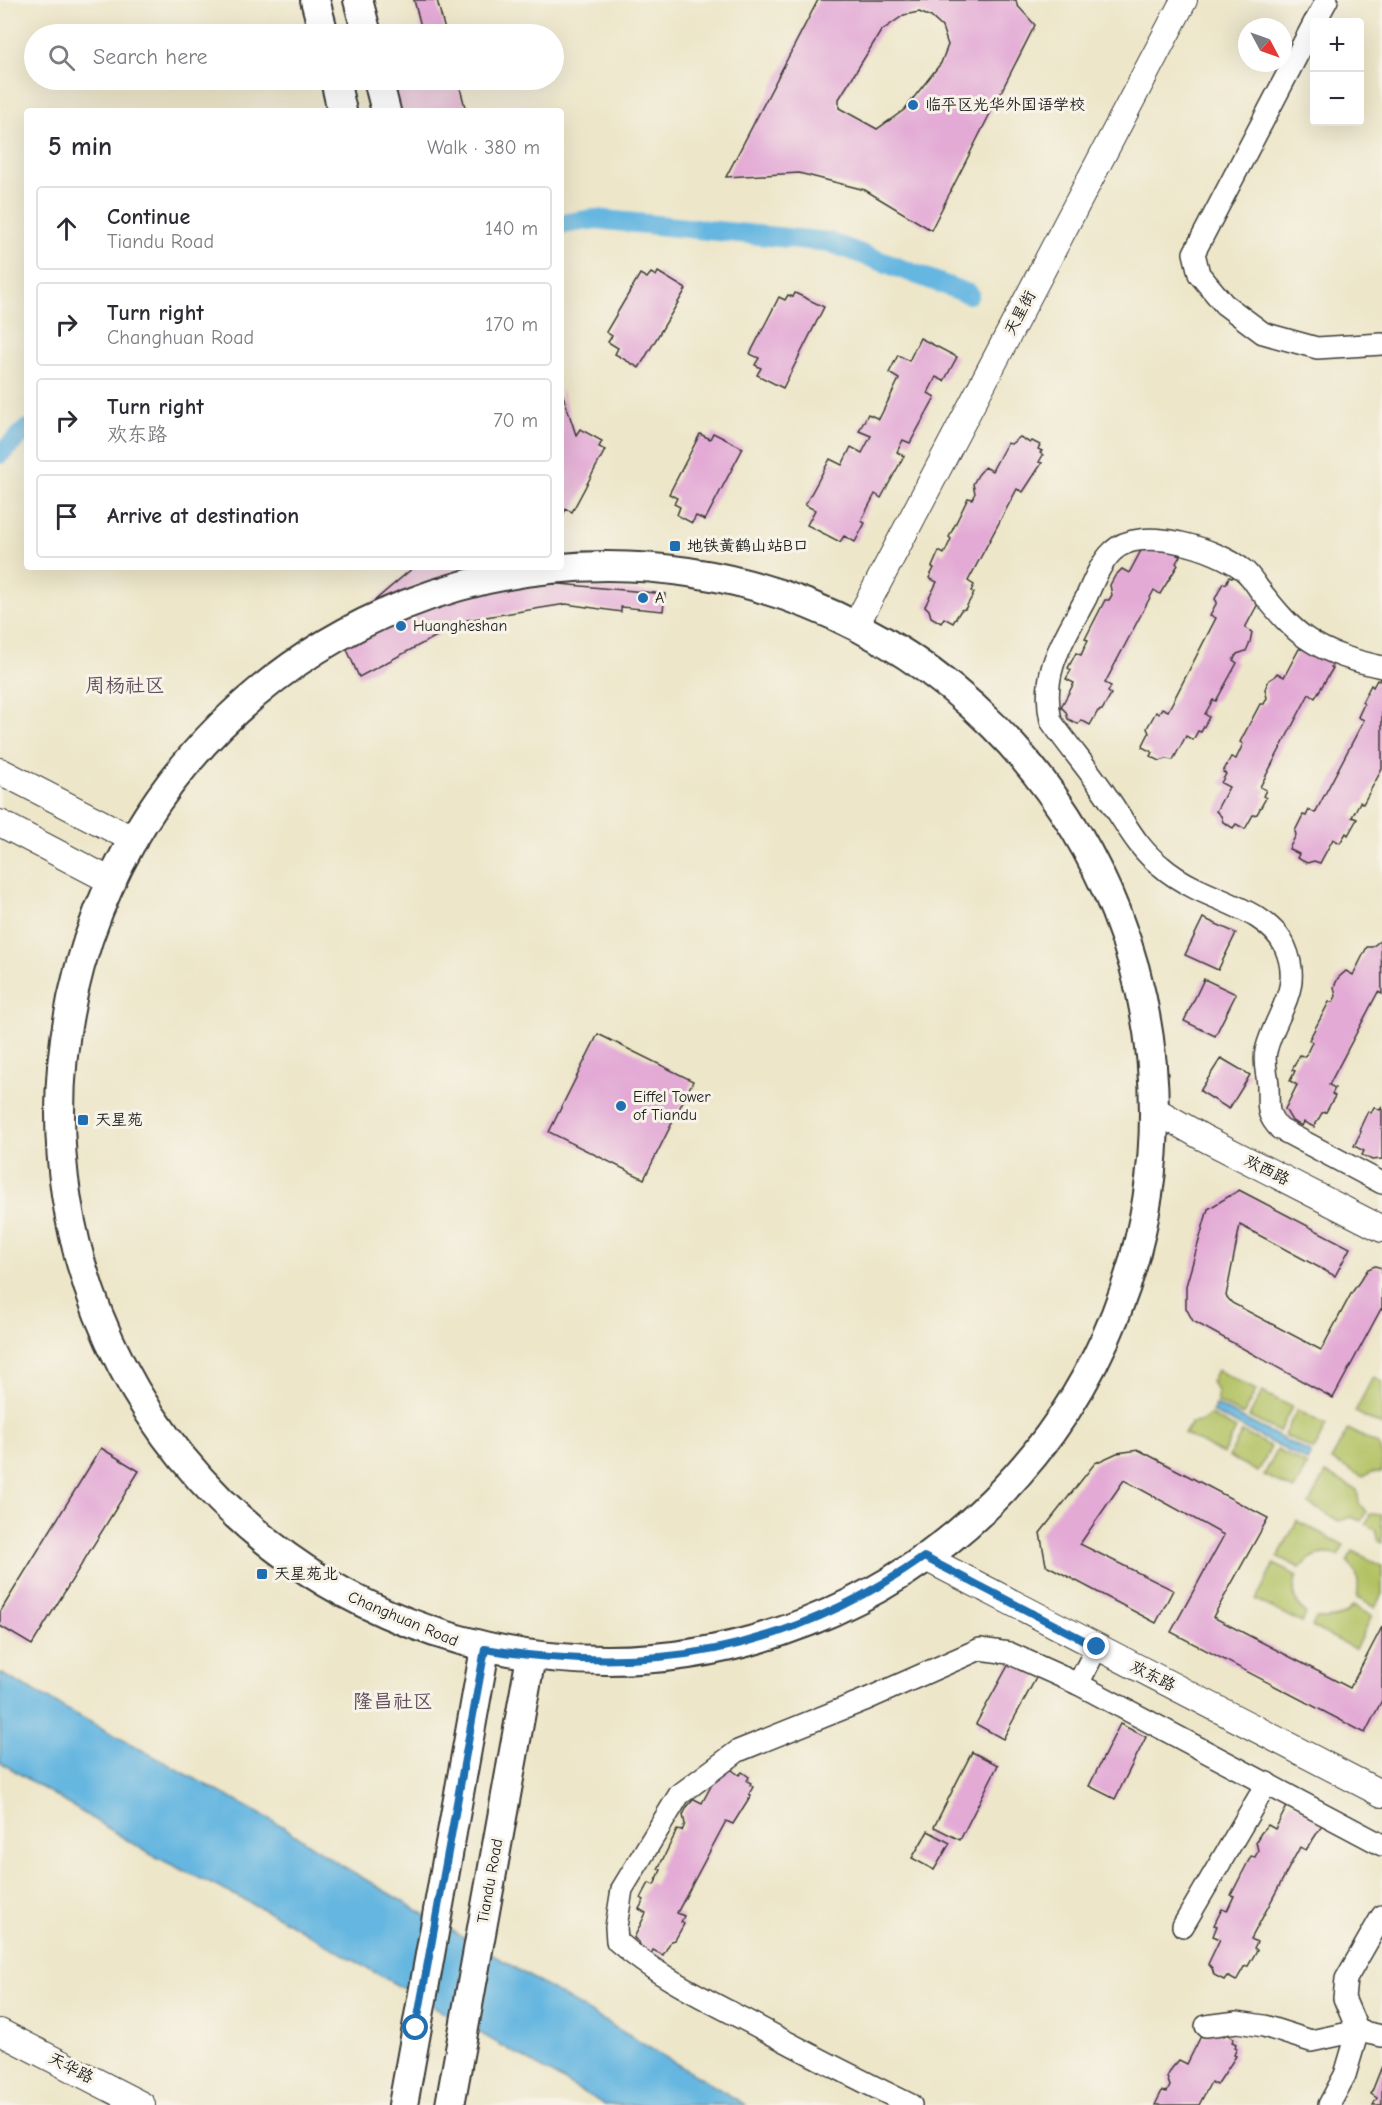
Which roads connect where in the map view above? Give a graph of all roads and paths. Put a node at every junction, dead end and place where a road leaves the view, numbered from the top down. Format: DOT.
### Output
graph roads {
  1 [pos="315,0"];
  2 [pos="358,0"];
  3 [pos="1184,0"];
  4 [pos="1327,0"];
  5 [pos="1318,18"];
  6 [pos="321,24"];
  7 [pos="364,24"];
  8 [pos="1310,33"];
  9 [pos="337,90"];
  10 [pos="381,90"];
  11 [pos="341,108"];
  12 [pos="385,108"];
  13 [pos="1382,344"];
  14 [pos="564,569"];
  15 [pos="551,570"];
  16 [pos="503,572"];
  17 [pos="456,577"];
  18 [pos="856,625"];
  19 [pos="1382,667"];
  20 [pos="0,771"];
  21 [pos="0,823"];
  22 [pos="134,840"];
  23 [pos="113,882"];
  24 [pos="1153,1108"];
  25 [pos="1382,1183"];
  26 [pos="1382,1229"];
  27 [pos="924,1557"];
  28 [pos="1097,1647"];
  29 [pos="485,1649"];
  30 [pos="531,1657"];
  31 [pos="1078,1684"];
  32 [pos="1267,1783"];
  33 [pos="1382,1794"];
  34 [pos="1382,1845"];
  35 [pos="1382,1916"];
  36 [pos="1183,1926"];
  37 [pos="1206,2026"];
  38 [pos="1358,2031"];
  39 [pos="0,2032"];
  40 [pos="1382,2036"];
  41 [pos="141,2105"];
  42 [pos="403,2105"];
  43 [pos="450,2105"];
  44 [pos="911,2105"];
  45 [pos="1329,2105"];
  1 -- 6 [label="main road"];
  2 -- 7 [label="main road"];
  3 -- 18 [label="street, 天星街"];
  4 -- 5 [label="street"];
  8 -- 13 [label="street"];
  9 -- 11 [label="main road"];
  10 -- 12 [label="main road"];
  14 -- 18 [label="main road, Changhuan Road"];
  15 -- 16 [label="main road, Changhuan Road"];
  16 -- 17 [label="main road, Changhuan Road"];
  17 -- 22 [label="main road, Changhuan Road"];
  18 -- 24 [label="main road, Changhuan Road"];
  19 -- 25 [label="street"];
  20 -- 22 [label="street"];
  21 -- 23 [label="street"];
  22 -- 23 [label="main road, Changhuan Road"];
  23 -- 29 [label="main road, Changhuan Road"];
  24 -- 26 [label="street, 欢西路"];
  24 -- 27 [label="main road, Changhuan Road"];
  27 -- 28 [label="street, 欢东路"];
  27 -- 30 [label="main road, Changhuan Road"];
  28 -- 31 [label="street"];
  28 -- 33 [label="street, 欢东路"];
  29 -- 30 [label="main road, Changhuan Road"];
  29 -- 42 [label="main road"];
  30 -- 43 [label="main road, Tiandu Road"];
  31 -- 32 [label="street"];
  31 -- 44 [label="street"];
  32 -- 34 [label="street"];
  32 -- 36 [label="street"];
  35 -- 38 [label="street"];
  37 -- 38 [label="street"];
  38 -- 40 [label="street"];
  38 -- 45 [label="street"];
  39 -- 41 [label="street, 天华路"];
}
